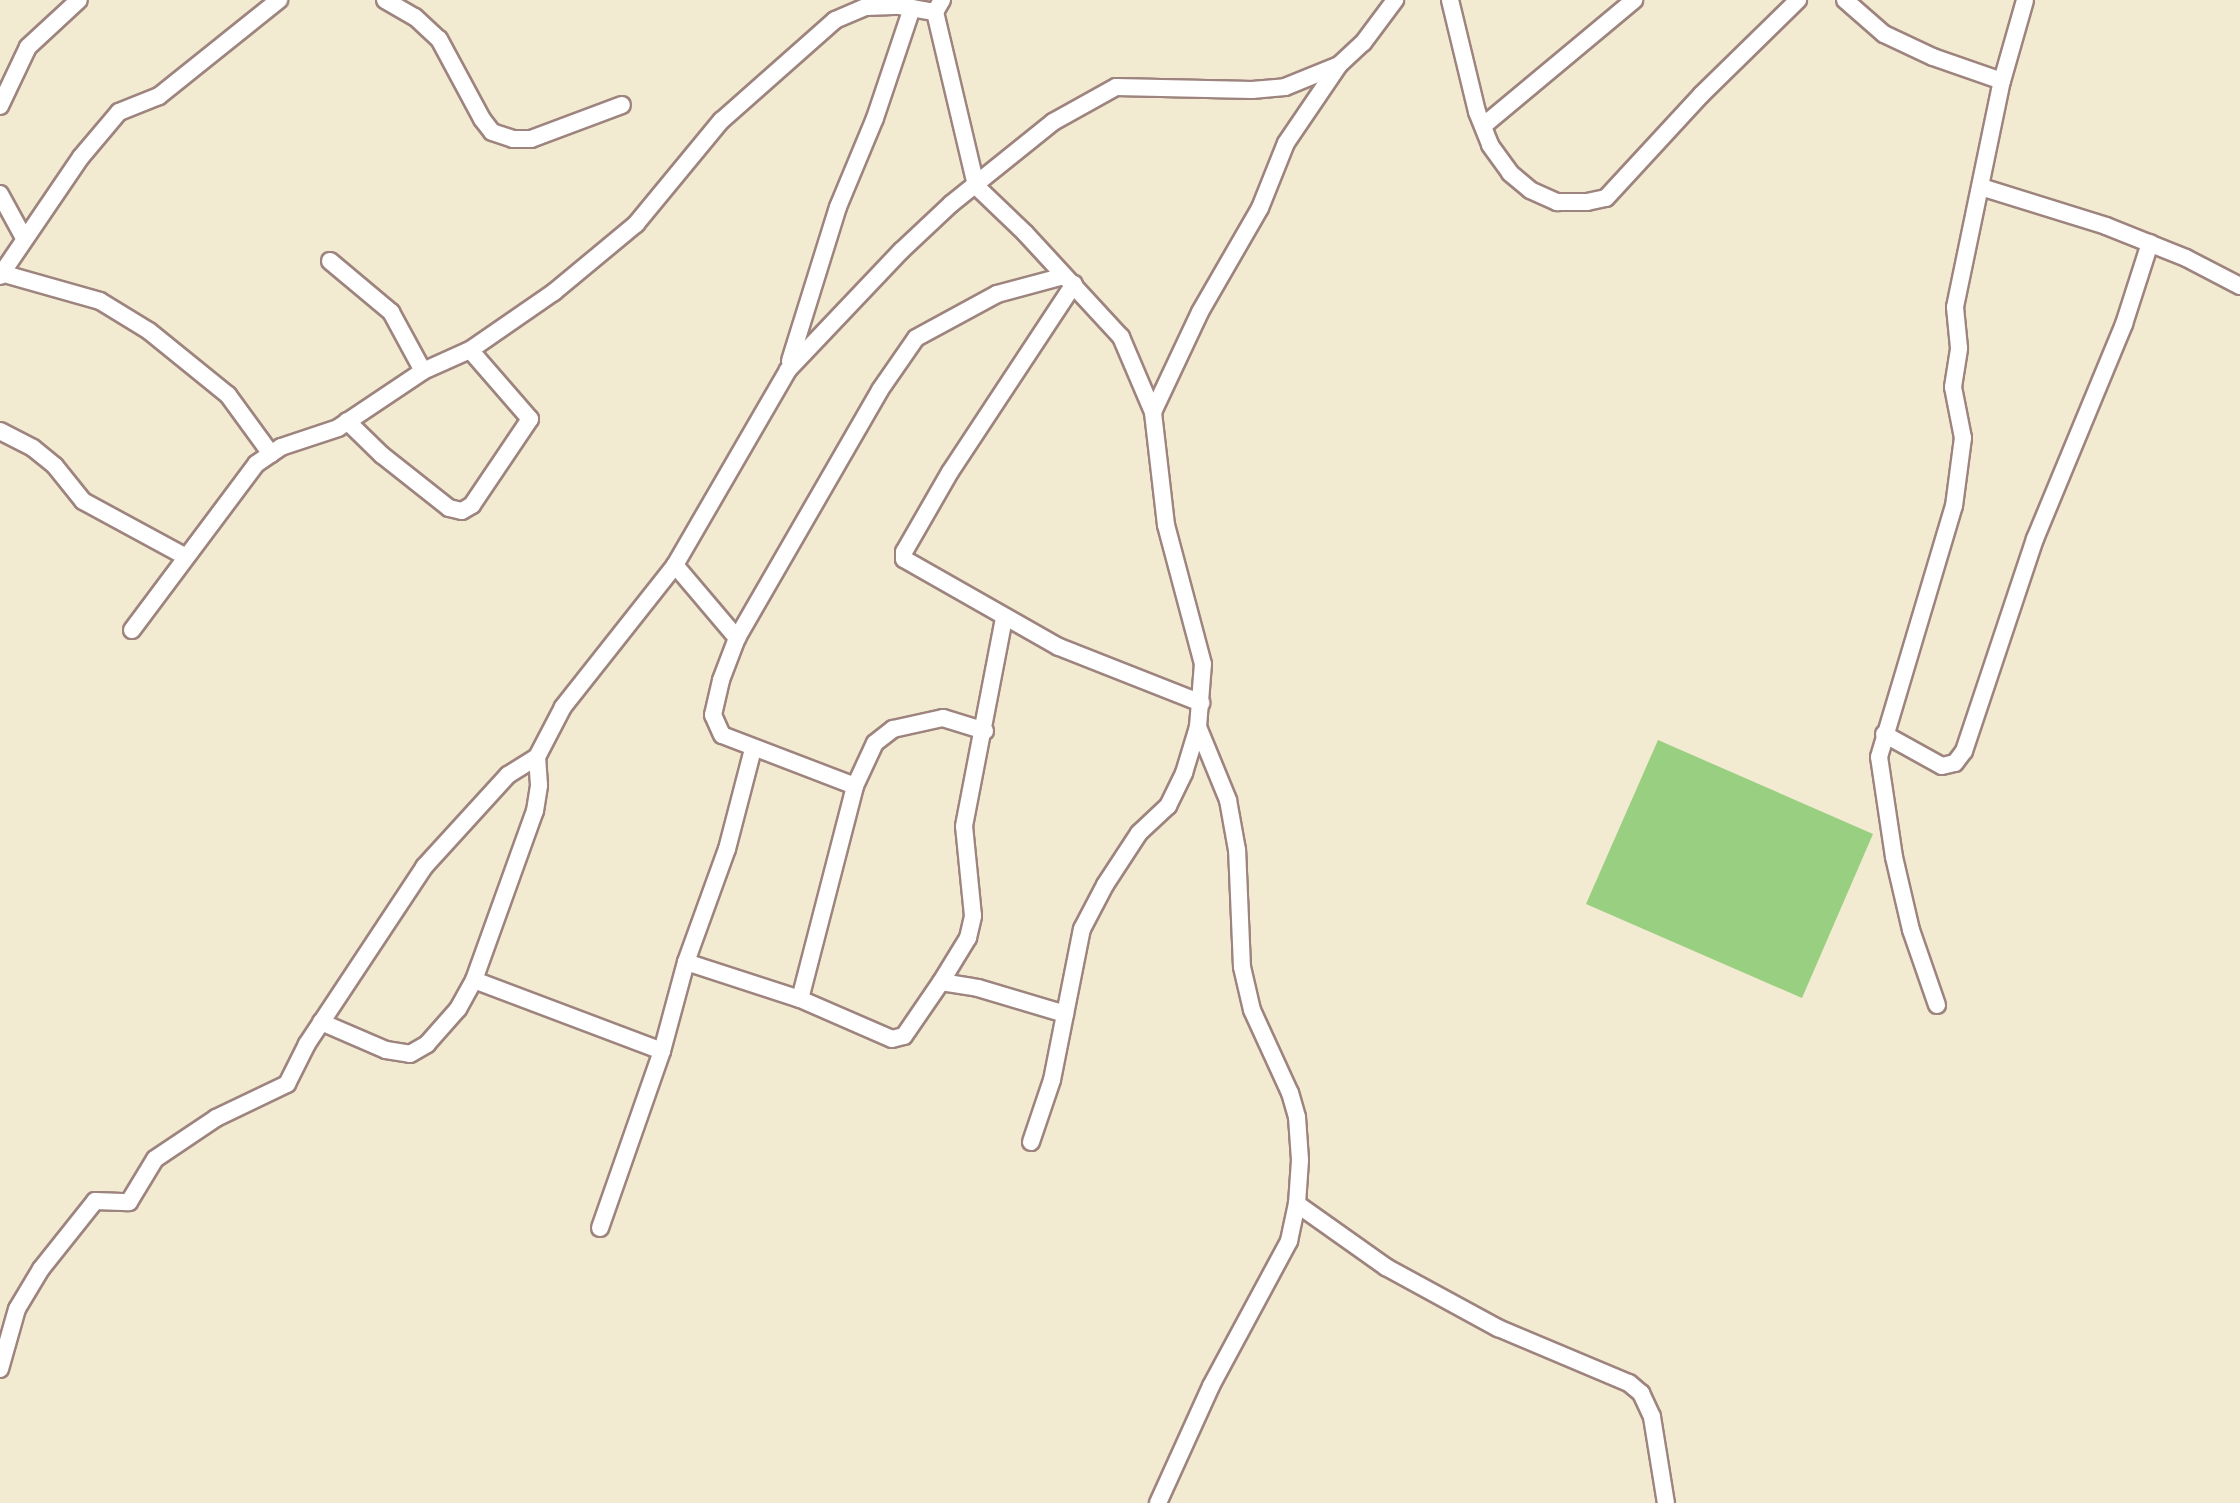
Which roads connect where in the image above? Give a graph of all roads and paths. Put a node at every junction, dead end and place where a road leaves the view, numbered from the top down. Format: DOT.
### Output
graph roads {
  1 [pos="79,0"];
  2 [pos="279,0"];
  3 [pos="385,0"];
  4 [pos="1395,0"];
  5 [pos="1450,0"];
  6 [pos="1634,0"];
  7 [pos="1798,0"];
  8 [pos="1845,0"];
  9 [pos="2025,0"];
  10 [pos="939,6"];
  11 [pos="912,8"];
  12 [pos="1339,65"];
  13 [pos="2002,81"];
  14 [pos="622,105"];
  15 [pos="0,106"];
  16 [pos="1483,126"];
  17 [pos="976,186"];
  18 [pos="1981,187"];
  19 [pos="0,194"];
  20 [pos="24,238"];
  21 [pos="2150,243"];
  22 [pos="330,261"];
  23 [pos="3,266"];
  24 [pos="1069,280"];
  25 [pos="2240,286"];
  26 [pos="470,350"];
  27 [pos="788,370"];
  28 [pos="423,371"];
  29 [pos="1153,412"];
  30 [pos="347,421"];
  31 [pos="0,431"];
  32 [pos="271,454"];
  33 [pos="186,557"];
  34 [pos="675,565"];
  35 [pos="1004,618"];
  36 [pos="132,630"];
  37 [pos="737,638"];
  38 [pos="1201,703"];
  39 [pos="1198,727"];
  40 [pos="985,731"];
  41 [pos="1884,734"];
  42 [pos="753,749"];
  43 [pos="537,757"];
  44 [pos="855,786"];
  45 [pos="686,962"];
  46 [pos="474,980"];
  47 [pos="941,982"];
  48 [pos="800,999"];
  49 [pos="1937,1005"];
  50 [pos="1065,1014"];
  51 [pos="321,1022"];
  52 [pos="662,1051"];
  53 [pos="1031,1142"];
  54 [pos="1297,1204"];
  55 [pos="600,1228"];
  56 [pos="0,1369"];
  57 [pos="1158,1503"];
  58 [pos="1666,1503"];
  1 -- 15 [label="street"];
  2 -- 20 [label="street"];
  3 -- 14 [label="street"];
  4 -- 12 [label="street"];
  5 -- 16 [label="street"];
  6 -- 16 [label="street"];
  7 -- 16 [label="street"];
  8 -- 13 [label="street"];
  9 -- 13 [label="street"];
  10 -- 11 [label="street"];
  10 -- 17 [label="street"];
  11 -- 26 [label="street"];
  11 -- 27 [label="street"];
  12 -- 17 [label="street"];
  12 -- 29 [label="street"];
  13 -- 18 [label="street"];
  17 -- 24 [label="street"];
  17 -- 27 [label="street"];
  18 -- 21 [label="street"];
  18 -- 41 [label="street"];
  19 -- 20 [label="street"];
  20 -- 23 [label="street"];
  21 -- 25 [label="street"];
  21 -- 41 [label="street"];
  22 -- 28 [label="street"];
  23 -- 32 [label="street"];
  24 -- 29 [label="street"];
  24 -- 35 [label="street"];
  24 -- 37 [label="street"];
  26 -- 28 [label="street"];
  26 -- 30 [label="street"];
  27 -- 34 [label="street"];
  28 -- 30 [label="street"];
  29 -- 38 [label="street"];
  30 -- 32 [label="street"];
  31 -- 33 [label="street"];
  32 -- 33 [label="street"];
  33 -- 36 [label="street"];
  34 -- 37 [label="street"];
  34 -- 43 [label="street"];
  35 -- 38 [label="street"];
  35 -- 40 [label="street"];
  37 -- 42 [label="street"];
  38 -- 39 [label="street"];
  39 -- 50 [label="street"];
  39 -- 54 [label="street"];
  40 -- 44 [label="street"];
  40 -- 47 [label="street"];
  41 -- 49 [label="street"];
  42 -- 44 [label="street"];
  42 -- 45 [label="street"];
  43 -- 46 [label="street"];
  43 -- 51 [label="street"];
  44 -- 48 [label="street"];
  45 -- 48 [label="street"];
  45 -- 52 [label="street"];
  46 -- 51 [label="street"];
  46 -- 52 [label="street"];
  47 -- 48 [label="street"];
  47 -- 50 [label="street"];
  50 -- 53 [label="street"];
  51 -- 56 [label="street"];
  52 -- 55 [label="street"];
  54 -- 57 [label="street"];
  54 -- 58 [label="street"];
}
